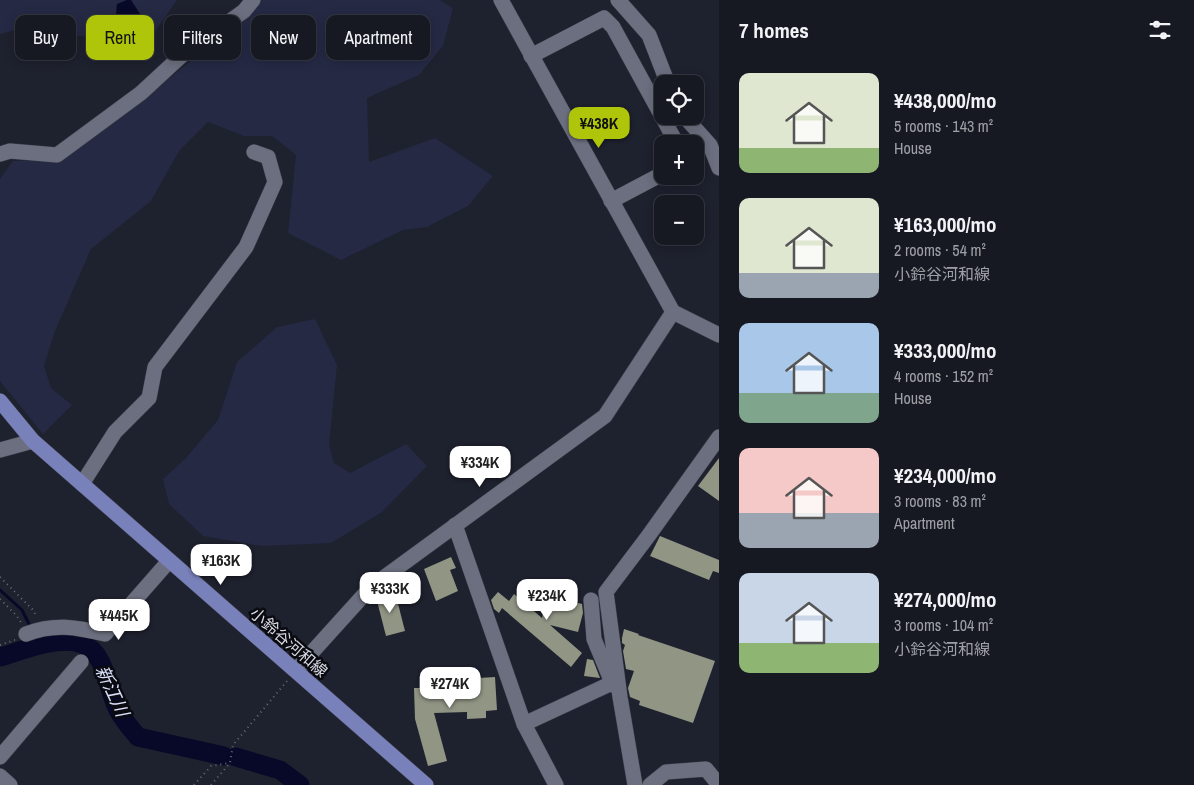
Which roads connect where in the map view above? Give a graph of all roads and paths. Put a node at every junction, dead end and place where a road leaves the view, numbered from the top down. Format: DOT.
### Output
graph roads {
  1 [pos="253,0"];
  2 [pos="501,0"];
  3 [pos="618,0"];
  4 [pos="531,56"];
  5 [pos="665,75"];
  6 [pos="692,125"];
  7 [pos="672,135"];
  8 [pos="254,152"];
  9 [pos="0,154"];
  10 [pos="719,168"];
  11 [pos="654,178"];
  12 [pos="611,202"];
  13 [pos="673,312"];
  14 [pos="719,335"];
  15 [pos="0,401"];
  16 [pos="719,437"];
  17 [pos="33,441"];
  18 [pos="0,450"];
  19 [pos="82,484"];
  20 [pos="455,525"];
  21 [pos="169,561"];
  22 [pos="0,577"];
  23 [pos="0,600"];
  24 [pos="591,600"];
  25 [pos="33,631"];
  26 [pos="0,645"];
  27 [pos="81,662"];
  28 [pos="296,670"];
  29 [pos="612,683"];
  30 [pos="620,697"];
  31 [pos="524,724"];
  32 [pos="0,757"];
  33 [pos="230,762"];
  34 [pos="0,776"];
  35 [pos="10,785"];
  36 [pos="194,785"];
  37 [pos="211,785"];
  38 [pos="426,785"];
  39 [pos="556,785"];
  40 [pos="635,785"];
  41 [pos="650,785"];
  42 [pos="719,785"];
  1 -- 9 [label="street"];
  2 -- 4 [label="street"];
  3 -- 5 [label="street"];
  4 -- 7 [label="street"];
  4 -- 12 [label="street"];
  6 -- 10 [label="street"];
  8 -- 19 [label="street"];
  11 -- 12 [label="street"];
  12 -- 13 [label="street"];
  13 -- 14 [label="street"];
  13 -- 20 [label="street"];
  15 -- 17 [label="main road, 小鈴谷河和線"];
  16 -- 30 [label="street"];
  17 -- 18 [label="street"];
  17 -- 19 [label="main road, 小鈴谷河和線"];
  19 -- 21 [label="main road, 小鈴谷河和線"];
  20 -- 28 [label="street"];
  20 -- 31 [label="street"];
  21 -- 25 [label="street"];
  21 -- 28 [label="main road, 小鈴谷河和線"];
  22 -- 25 [label="path"];
  23 -- 25 [label="path"];
  24 -- 29 [label="street"];
  25 -- 26 [label="path"];
  27 -- 32 [label="street"];
  28 -- 33 [label="path"];
  28 -- 38 [label="main road, 小鈴谷河和線"];
  29 -- 30 [label="street"];
  29 -- 31 [label="street"];
  30 -- 40 [label="street"];
  31 -- 39 [label="street"];
  33 -- 36 [label="path"];
  33 -- 37 [label="path"];
  34 -- 35 [label="street"];
  41 -- 42 [label="street"];
}
